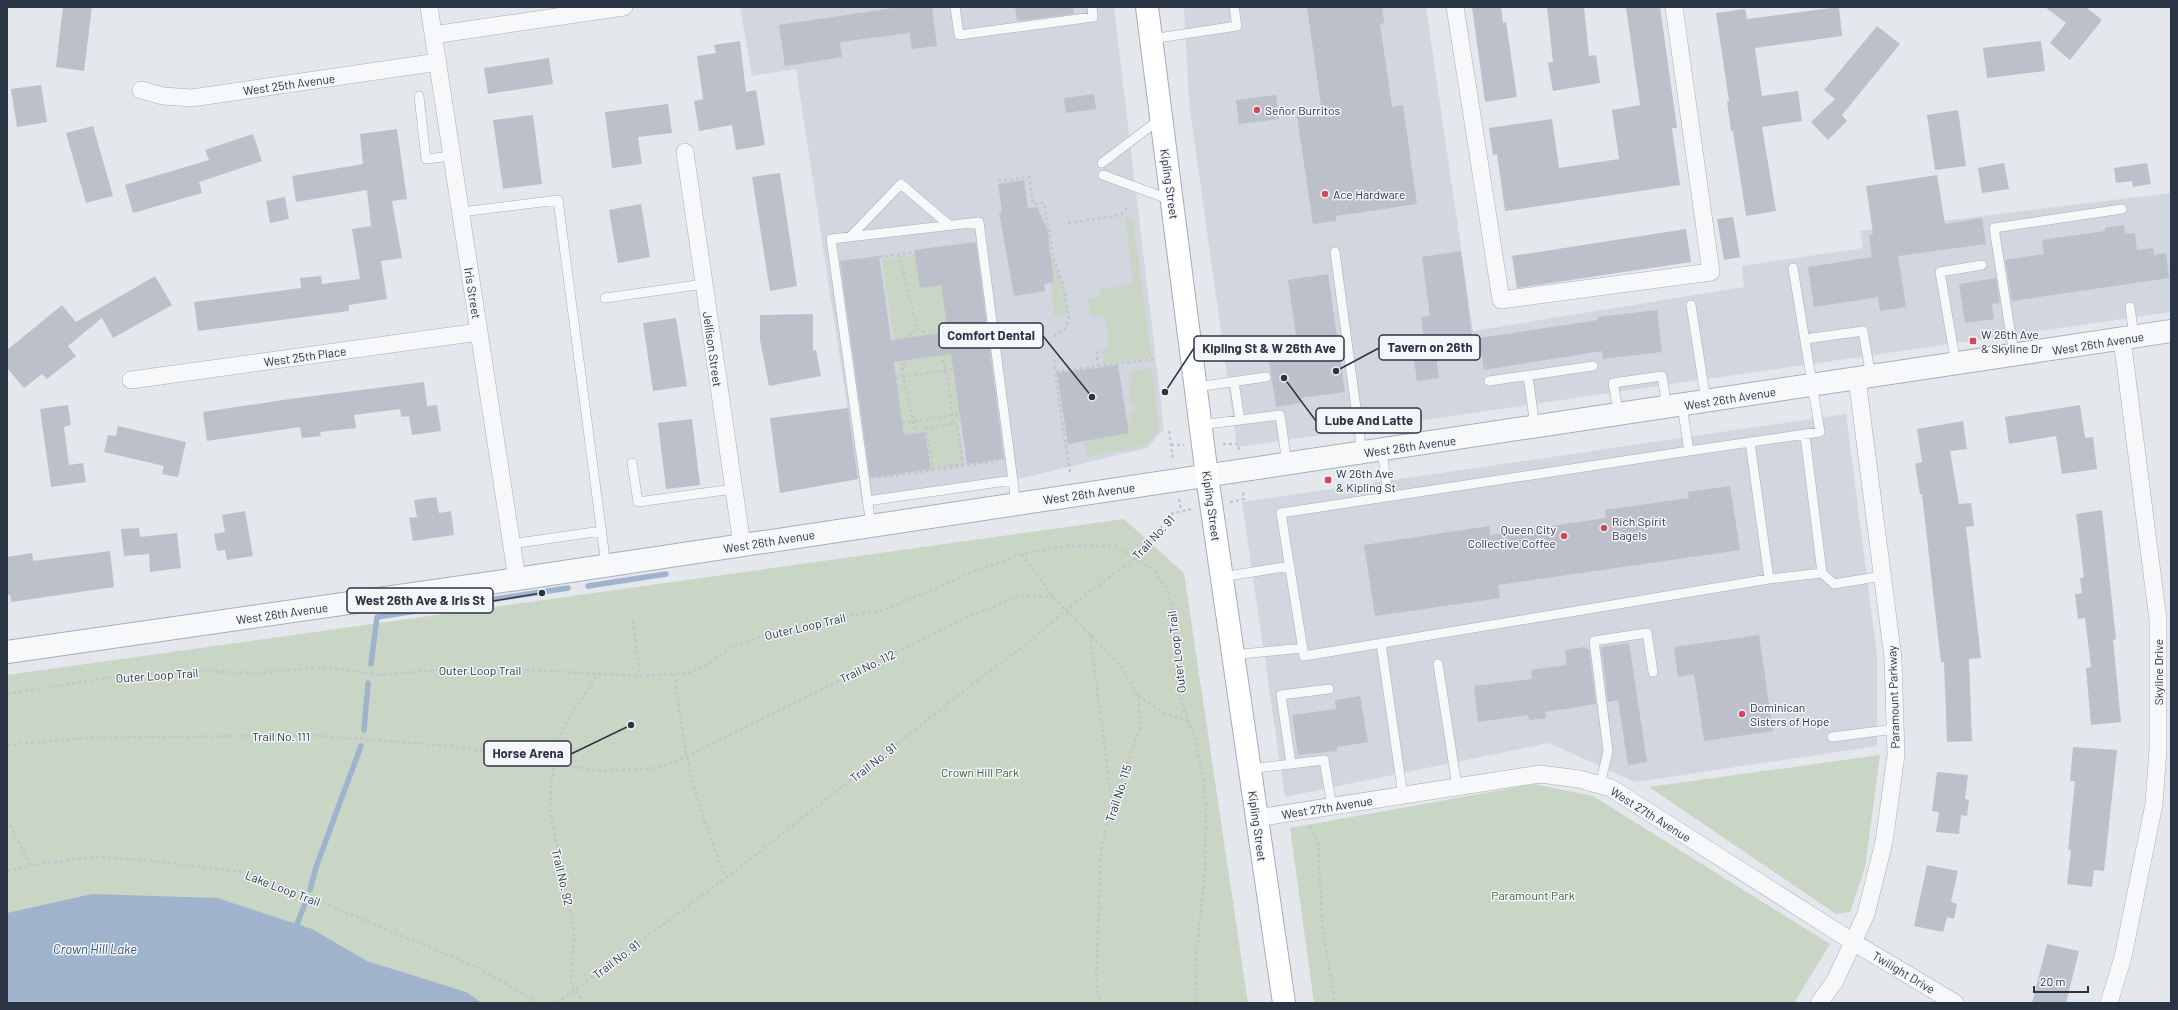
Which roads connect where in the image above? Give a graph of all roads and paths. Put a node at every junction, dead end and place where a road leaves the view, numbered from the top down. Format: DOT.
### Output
graph roads {
  1 [pos="429,7"];
  2 [pos="624,7"];
  3 [pos="955,7"];
  4 [pos="1092,7"];
  5 [pos="1147,7"];
  6 [pos="1234,7"];
  7 [pos="1455,7"];
  8 [pos="1674,7"];
  9 [pos="433,35"];
  10 [pos="1151,39"];
  11 [pos="438,62"];
  12 [pos="141,90"];
  13 [pos="419,96"];
  14 [pos="1162,118"];
  15 [pos="685,152"];
  16 [pos="452,156"];
  17 [pos="1102,164"];
  18 [pos="1103,175"];
  19 [pos="998,181"];
  20 [pos="1172,200"];
  21 [pos="1128,206"];
  22 [pos="2122,209"];
  23 [pos="461,212"];
  24 [pos="1068,223"];
  25 [pos="949,225"];
  26 [pos="850,237"];
  27 [pos="915,252"];
  28 [pos="1335,252"];
  29 [pos="899,254"];
  30 [pos="879,257"];
  31 [pos="1982,265"];
  32 [pos="1793,268"];
  33 [pos="704,284"];
  34 [pos="605,298"];
  35 [pos="1691,305"];
  36 [pos="2130,307"];
  37 [pos="917,328"];
  38 [pos="2171,331"];
  39 [pos="479,332"];
  40 [pos="1054,336"];
  41 [pos="2128,338"];
  42 [pos="1805,339"];
  43 [pos="1105,352"];
  44 [pos="2014,355"];
  45 [pos="1154,359"];
  46 [pos="1054,360"];
  47 [pos="1956,364"];
  48 [pos="1098,366"];
  49 [pos="1593,366"];
  50 [pos="953,369"];
  51 [pos="945,370"];
  52 [pos="1055,372"];
  53 [pos="1528,376"];
  54 [pos="903,377"];
  55 [pos="1266,377"];
  56 [pos="896,378"];
  57 [pos="1864,378"];
  58 [pos="131,380"];
  59 [pos="1489,381"];
  60 [pos="1234,382"];
  61 [pos="1813,386"];
  62 [pos="1196,387"];
  63 [pos="1706,402"];
  64 [pos="1674,406"];
  65 [pos="959,414"];
  66 [pos="951,415"];
  67 [pos="1619,415"];
  68 [pos="1240,420"];
  69 [pos="913,421"];
  70 [pos="902,423"];
  71 [pos="953,424"];
  72 [pos="1200,425"];
  73 [pos="1535,427"];
  74 [pos="916,434"];
  75 [pos="1805,435"];
  76 [pos="1750,442"];
  77 [pos="1689,451"];
  78 [pos="1372,452"];
  79 [pos="1010,459"];
  80 [pos="632,463"];
  81 [pos="1287,464"];
  82 [pos="1070,472"];
  83 [pos="1207,476"];
  84 [pos="864,480"];
  85 [pos="1013,480"];
  86 [pos="733,489"];
  87 [pos="1388,496"];
  88 [pos="867,501"];
  89 [pos="1016,504"];
  90 [pos="1181,511"];
  91 [pos="871,526"];
  92 [pos="602,530"];
  93 [pos="511,544"];
  94 [pos="742,545"];
  95 [pos="1022,554"];
  96 [pos="1136,557"];
  97 [pos="606,566"];
  98 [pos="1290,566"];
  99 [pos="1822,572"];
  100 [pos="1882,576"];
  101 [pos="1222,577"];
  102 [pos="517,579"];
  103 [pos="1769,579"];
  104 [pos="1053,597"];
  105 [pos="1067,609"];
  106 [pos="2165,618"];
  107 [pos="633,621"];
  108 [pos="1090,633"];
  109 [pos="1381,643"];
  110 [pos="1303,648"];
  111 [pos="7,652"];
  112 [pos="1233,655"];
  113 [pos="1438,664"];
  114 [pos="1653,672"];
  115 [pos="598,674"];
  116 [pos="674,674"];
  117 [pos="640,676"];
  118 [pos="1329,689"];
  119 [pos="7,694"];
  120 [pos="1137,696"];
  121 [pos="1188,721"];
  122 [pos="1895,729"];
  123 [pos="1832,737"];
  124 [pos="7,745"];
  125 [pos="688,756"];
  126 [pos="554,764"];
  127 [pos="1291,764"];
  128 [pos="1250,770"];
  129 [pos="1600,785"];
  130 [pos="1457,787"];
  131 [pos="1403,796"];
  132 [pos="1332,807"];
  133 [pos="1112,808"];
  134 [pos="1257,818"];
  135 [pos="7,820"];
  136 [pos="1309,822"];
  137 [pos="30,866"];
  138 [pos="7,871"];
  139 [pos="726,877"];
  140 [pos="1853,942"];
  141 [pos="575,990"];
  142 [pos="538,1003"];
  143 [pos="557,1003"];
  144 [pos="584,1003"];
  145 [pos="1101,1003"];
  146 [pos="1197,1003"];
  147 [pos="1284,1003"];
  148 [pos="1335,1003"];
  149 [pos="1819,1003"];
  150 [pos="1955,1003"];
  151 [pos="2109,1003"];
  1 -- 9 [label="street, Iris Street"];
  2 -- 9 [label="street"];
  3 -- 4 [label="lane"];
  5 -- 10 [label="main road, Kipling Street"];
  6 -- 10 [label="lane"];
  7 -- 8 [label="street"];
  9 -- 11 [label="street, Iris Street"];
  10 -- 14 [label="main road, Kipling Street"];
  11 -- 12 [label="street, West 25th Avenue"];
  11 -- 16 [label="street, Iris Street"];
  13 -- 16 [label="lane"];
  14 -- 17 [label="lane"];
  14 -- 20 [label="main road, Kipling Street"];
  15 -- 33 [label="street, Jellison Street"];
  16 -- 23 [label="street, Iris Street"];
  18 -- 20 [label="lane"];
  19 -- 40 [label="path"];
  20 -- 62 [label="main road, Kipling Street"];
  21 -- 24 [label="path"];
  22 -- 44 [label="lane"];
  23 -- 39 [label="street, Iris Street"];
  23 -- 92 [label="lane"];
  25 -- 26 [label="lane"];
  25 -- 26 [label="lane"];
  25 -- 79 [label="lane"];
  26 -- 84 [label="lane"];
  27 -- 29 [label="path"];
  28 -- 78 [label="lane"];
  29 -- 30 [label="path"];
  29 -- 37 [label="path"];
  31 -- 47 [label="lane"];
  32 -- 42 [label="lane"];
  33 -- 34 [label="lane"];
  33 -- 86 [label="street, Jellison Street"];
  35 -- 63 [label="lane"];
  36 -- 41 [label="lane"];
  37 -- 51 [label="path"];
  37 -- 54 [label="path"];
  38 -- 41 [label="street, West 26th Avenue"];
  39 -- 58 [label="street, West 25th Place"];
  39 -- 93 [label="street, Iris Street"];
  41 -- 44 [label="street, West 26th Avenue"];
  41 -- 106 [label="street, Skyline Drive"];
  42 -- 57 [label="lane"];
  42 -- 61 [label="lane"];
  43 -- 48 [label="path"];
  44 -- 47 [label="street, West 26th Avenue"];
  45 -- 48 [label="path"];
  46 -- 52 [label="path"];
  47 -- 57 [label="street, West 26th Avenue"];
  48 -- 52 [label="path"];
  49 -- 53 [label="lane"];
  50 -- 51 [label="path"];
  51 -- 54 [label="path"];
  51 -- 66 [label="path"];
  52 -- 82 [label="path"];
  53 -- 59 [label="lane"];
  53 -- 73 [label="lane"];
  54 -- 56 [label="path"];
  54 -- 69 [label="path"];
  55 -- 60 [label="lane"];
  57 -- 61 [label="street, West 26th Avenue"];
  57 -- 100 [label="street, Paramount Parkway"];
  60 -- 62 [label="lane"];
  60 -- 68 [label="lane"];
  61 -- 63 [label="street, West 26th Avenue"];
  61 -- 75 [label="lane"];
  62 -- 72 [label="main road, Kipling Street"];
  63 -- 64 [label="street, West 26th Avenue"];
  64 -- 67 [label="street, West 26th Avenue"];
  64 -- 67 [label="lane"];
  64 -- 77 [label="lane"];
  65 -- 66 [label="path"];
  66 -- 69 [label="path"];
  66 -- 71 [label="path"];
  67 -- 73 [label="street, West 26th Avenue"];
  68 -- 72 [label="lane"];
  68 -- 81 [label="lane"];
  69 -- 70 [label="path"];
  69 -- 74 [label="path"];
  71 -- 71 [label="path"];
  72 -- 83 [label="main road, Kipling Street"];
  73 -- 78 [label="street, West 26th Avenue"];
  75 -- 76 [label="lane"];
  75 -- 99 [label="lane"];
  76 -- 77 [label="lane"];
  76 -- 103 [label="lane"];
  77 -- 87 [label="lane"];
  78 -- 81 [label="street, West 26th Avenue"];
  78 -- 87 [label="lane"];
  79 -- 84 [label="path"];
  79 -- 85 [label="lane"];
  80 -- 86 [label="lane"];
  81 -- 83 [label="street, West 26th Avenue"];
  83 -- 89 [label="street, West 26th Avenue"];
  83 -- 101 [label="main road, Kipling Street"];
  84 -- 88 [label="lane"];
  85 -- 88 [label="lane"];
  85 -- 89 [label="lane"];
  86 -- 94 [label="street, Jellison Street"];
  87 -- 98 [label="lane"];
  88 -- 91 [label="lane"];
  89 -- 91 [label="street, West 26th Avenue"];
  90 -- 96 [label="path, Trail No. 91"];
  91 -- 94 [label="street, West 26th Avenue"];
  92 -- 93 [label="lane"];
  92 -- 97 [label="lane"];
  93 -- 102 [label="street, Iris Street"];
  94 -- 97 [label="street, West 26th Avenue"];
  95 -- 96 [label="path, Outer Loop Trail"];
  95 -- 104 [label="path, Trail No. 115"];
  95 -- 116 [label="path, Outer Loop Trail"];
  96 -- 105 [label="path, Trail No. 91"];
  96 -- 121 [label="path, Outer Loop Trail"];
  97 -- 102 [label="street, West 26th Avenue"];
  98 -- 101 [label="lane"];
  98 -- 110 [label="lane"];
  99 -- 100 [label="lane"];
  99 -- 103 [label="lane"];
  100 -- 122 [label="street, Paramount Parkway"];
  101 -- 112 [label="main road, Kipling Street"];
  102 -- 111 [label="street, West 26th Avenue"];
  103 -- 109 [label="lane"];
  104 -- 105 [label="path, Trail No. 115"];
  104 -- 125 [label="path, Trail No. 112"];
  105 -- 108 [label="path, Trail No. 115"];
  105 -- 139 [label="path, Trail No. 91"];
  106 -- 151 [label="street, Skyline Drive"];
  107 -- 117 [label="path"];
  108 -- 120 [label="path, Trail No. 115"];
  108 -- 133 [label="path"];
  109 -- 110 [label="lane"];
  109 -- 131 [label="lane"];
  110 -- 112 [label="lane"];
  112 -- 128 [label="main road, Kipling Street"];
  113 -- 130 [label="lane"];
  114 -- 129 [label="lane"];
  115 -- 117 [label="path, Outer Loop Trail"];
  115 -- 119 [label="path, Outer Loop Trail"];
  115 -- 126 [label="path, Trail No. 92"];
  116 -- 117 [label="path, Outer Loop Trail"];
  116 -- 125 [label="path"];
  118 -- 127 [label="lane"];
  120 -- 121 [label="path"];
  120 -- 133 [label="path, Trail No. 115"];
  121 -- 146 [label="path, Outer Loop Trail"];
  122 -- 123 [label="lane"];
  122 -- 140 [label="street, Paramount Parkway"];
  124 -- 126 [label="path, Trail No. 111"];
  125 -- 126 [label="path, Trail No. 112"];
  125 -- 139 [label="path"];
  126 -- 141 [label="path, Trail No. 92"];
  127 -- 128 [label="lane"];
  127 -- 132 [label="lane"];
  128 -- 134 [label="main road, Kipling Street"];
  129 -- 130 [label="street, West 27th Avenue"];
  129 -- 140 [label="street, West 27th Avenue"];
  130 -- 131 [label="street, West 27th Avenue"];
  131 -- 132 [label="street, West 27th Avenue"];
  132 -- 134 [label="street, West 27th Avenue"];
  133 -- 145 [label="path, Trail No. 115"];
  134 -- 147 [label="main road, Kipling Street"];
  135 -- 137 [label="path"];
  136 -- 148 [label="path"];
  137 -- 138 [label="path, Lake Loop Trail"];
  137 -- 142 [label="path, Lake Loop Trail"];
  139 -- 141 [label="path, Trail No. 91"];
  140 -- 149 [label="street, Paramount Parkway"];
  140 -- 150 [label="street, Twilight Drive"];
  141 -- 143 [label="path, Trail No. 91"];
  141 -- 144 [label="path"];
}
